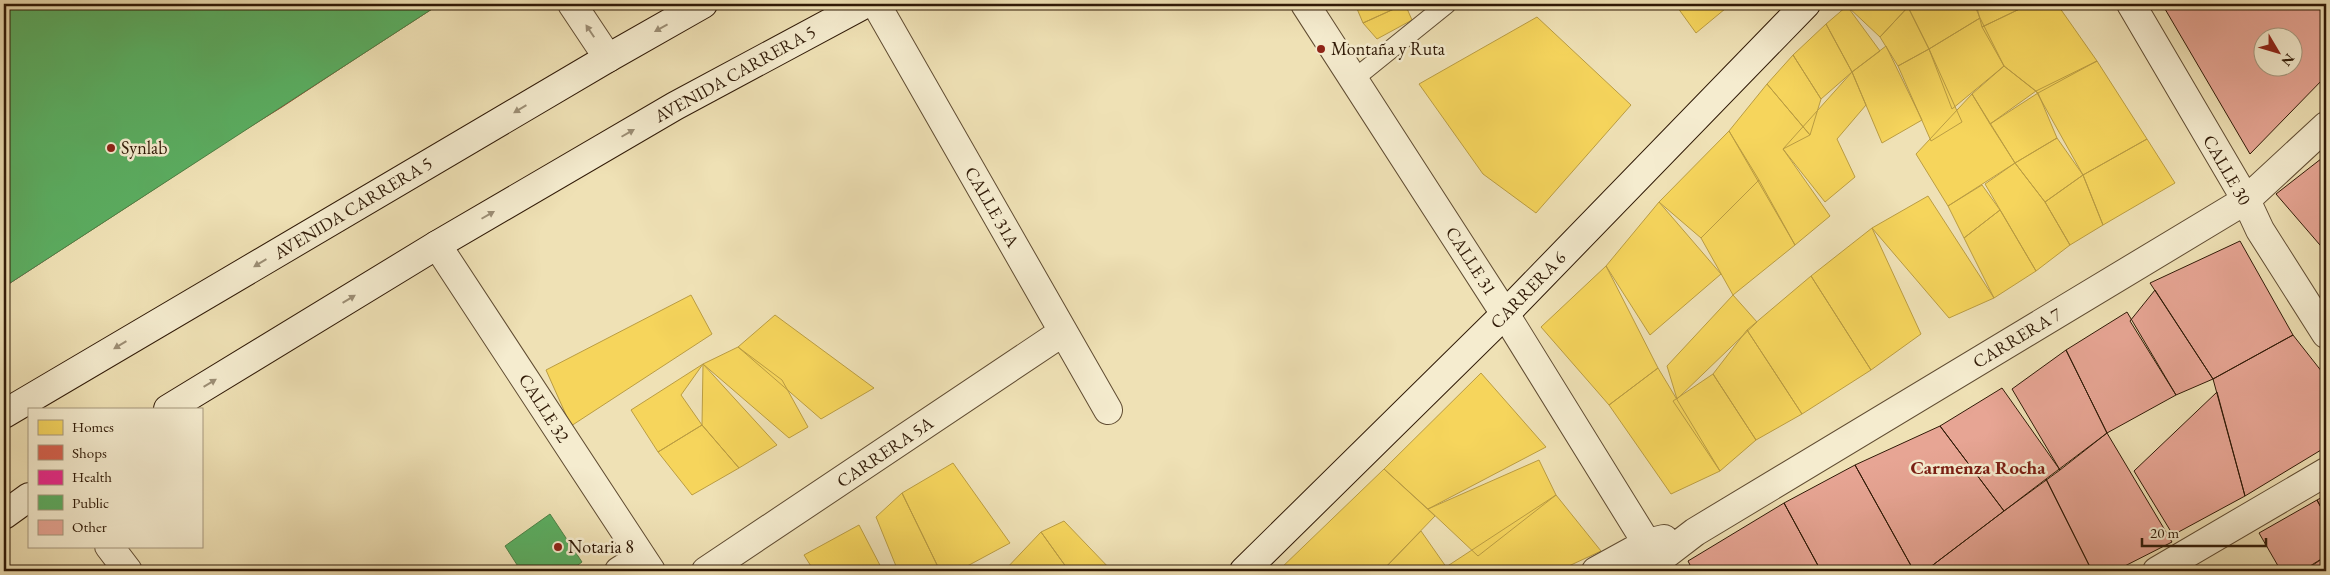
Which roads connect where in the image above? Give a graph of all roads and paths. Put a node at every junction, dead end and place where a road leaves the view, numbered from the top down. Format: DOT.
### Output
graph roads {
  1 [pos="572,4"];
  2 [pos="704,4"];
  3 [pos="865,4"];
  4 [pos="876,4"];
  5 [pos="1305,4"];
  6 [pos="1447,4"];
  7 [pos="1806,4"];
  8 [pos="2131,4"];
  9 [pos="608,58"];
  10 [pos="1354,79"];
  11 [pos="2326,126"];
  12 [pos="2246,200"];
  13 [pos="437,245"];
  14 [pos="1505,314"];
  15 [pos="1063,332"];
  16 [pos="2326,334"];
  17 [pos="170,408"];
  18 [pos="1108,410"];
  19 [pos="4,414"];
  20 [pos="2326,472"];
  21 [pos="28,498"];
  22 [pos="4,515"];
  23 [pos="111,548"];
  24 [pos="1654,562"];
  25 [pos="637,566"];
  26 [pos="128,571"];
  27 [pos="706,571"];
  28 [pos="1244,571"];
  29 [pos="1596,571"];
  30 [pos="2157,571"];
  9 -- 1 [label="street, one-way"];
  2 -- 9 [label="street, AVENIDA CARRERA 5, one-way"];
  13 -- 3 [label="street, AVENIDA CARRERA 5, one-way"];
  4 -- 15 [label="street, CALLE 31A"];
  5 -- 10 [label="street, CALLE 31"];
  6 -- 10 [label="lane"];
  7 -- 14 [label="street, CARRERA 6"];
  8 -- 12 [label="street, CALLE 30"];
  9 -- 19 [label="street, AVENIDA CARRERA 5, one-way"];
  10 -- 14 [label="street, CALLE 31"];
  11 -- 12 [label="street, CARRERA 7"];
  12 -- 16 [label="street, CALLE 30"];
  12 -- 24 [label="street, CARRERA 7"];
  17 -- 13 [label="street, AVENIDA CARRERA 5, one-way"];
  13 -- 25 [label="street, CALLE 32"];
  14 -- 24 [label="street, CALLE 31"];
  14 -- 28 [label="street, CARRERA 6"];
  15 -- 18 [label="street, CALLE 31A"];
  15 -- 27 [label="street, CARRERA 5A"];
  20 -- 30 [label="street"];
  21 -- 22 [label="street"];
  23 -- 26 [label="street"];
  24 -- 29 [label="street, CARRERA 7"];
}
